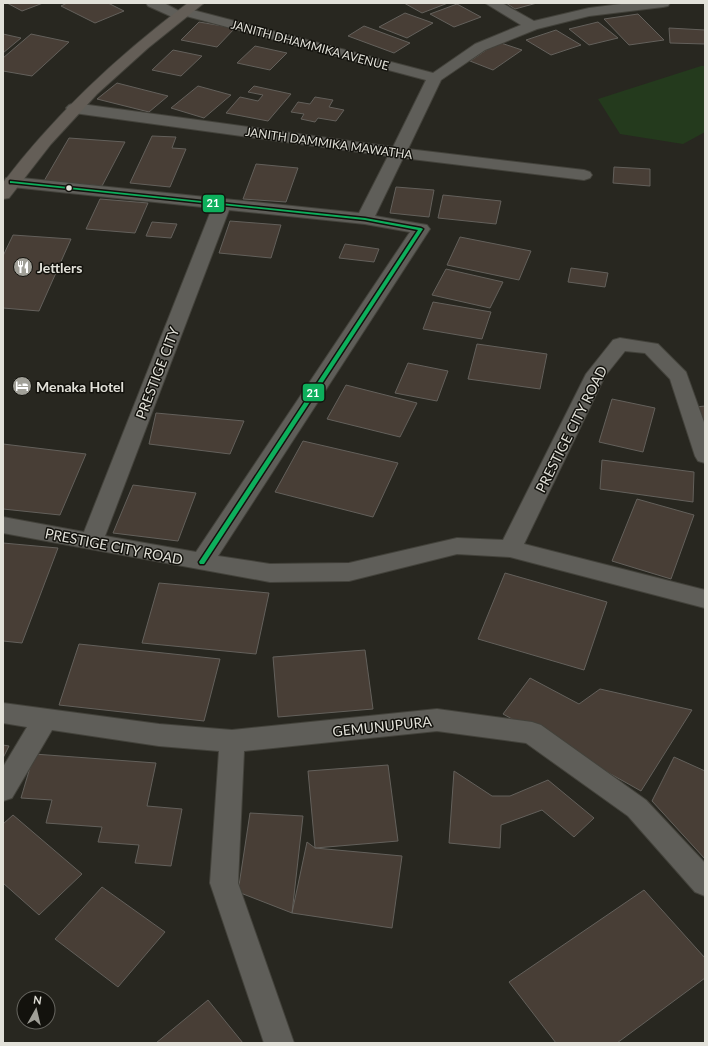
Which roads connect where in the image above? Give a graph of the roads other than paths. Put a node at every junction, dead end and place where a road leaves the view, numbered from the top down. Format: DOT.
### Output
graph roads {
  1 [pos="153,3"];
  2 [pos="197,3"];
  3 [pos="492,3"];
  4 [pos="663,3"];
  5 [pos="182,14"];
  6 [pos="532,26"];
  7 [pos="435,78"];
  8 [pos="74,108"];
  9 [pos="398,152"];
  10 [pos="584,175"];
  11 [pos="7,188"];
  12 [pos="222,205"];
  13 [pos="365,219"];
  14 [pos="705,456"];
  15 [pos="3,525"];
  16 [pos="92,541"];
  17 [pos="510,549"];
  18 [pos="202,562"];
  19 [pos="705,599"];
  20 [pos="3,713"];
  21 [pos="45,720"];
  22 [pos="232,741"];
  23 [pos="3,790"];
  24 [pos="705,883"];
  25 [pos="279,1043"];
  1 -- 5 [label="street, JANITH DHAMMIKA AVENUE"];
  2 -- 5 [label="main road"];
  3 -- 6 [label="street"];
  4 -- 6 [label="street"];
  5 -- 7 [label="street, JANITH DHAMMIKA AVENUE"];
  5 -- 8 [label="main road"];
  6 -- 7 [label="street"];
  7 -- 9 [label="street"];
  8 -- 9 [label="street, JANITH DAMMIKA MAWATHA"];
  8 -- 11 [label="main road"];
  9 -- 10 [label="street, JANITH DAMMIKA MAWATHA"];
  9 -- 13 [label="street"];
  11 -- 12 [label="street"];
  12 -- 13 [label="street"];
  12 -- 16 [label="street, PRESTIGE CITY"];
  13 -- 18 [label="street"];
  14 -- 17 [label="street, PRESTIGE CITY ROAD"];
  15 -- 16 [label="street, PRESTIGE CITY ROAD"];
  16 -- 18 [label="street, PRESTIGE CITY ROAD"];
  17 -- 18 [label="street, PRESTIGE CITY ROAD"];
  17 -- 19 [label="street, PRESTIGE CITY ROAD"];
  20 -- 21 [label="street, GEMUNUPURA"];
  21 -- 22 [label="street, GEMUNUPURA"];
  21 -- 23 [label="street"];
  22 -- 24 [label="street, GEMUNUPURA"];
  22 -- 25 [label="street"];
}
